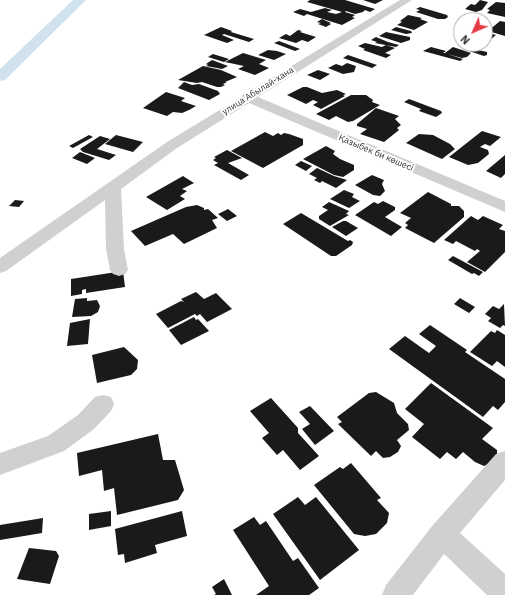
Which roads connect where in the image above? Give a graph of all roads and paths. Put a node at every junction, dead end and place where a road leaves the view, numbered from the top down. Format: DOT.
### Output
graph roads {
  1 [pos="408,0"];
  2 [pos="247,98"];
  3 [pos="112,189"];
  4 [pos="505,207"];
  5 [pos="0,267"];
  6 [pos="119,270"];
  7 [pos="103,404"];
  8 [pos="505,462"];
  9 [pos="0,464"];
  10 [pos="442,534"];
  11 [pos="505,593"];
  12 [pos="396,595"];
  1 -- 2 [label="street, улица Абылай-хана"];
  2 -- 3 [label="street, улица Абылай-хана"];
  2 -- 4 [label="street, Қазыбек би көшесі"];
  3 -- 5 [label="street, улица Абылай-хана"];
  3 -- 6 [label="street"];
  7 -- 9 [label="street"];
  8 -- 10 [label="street"];
  10 -- 11 [label="street"];
  10 -- 12 [label="street"];
}
